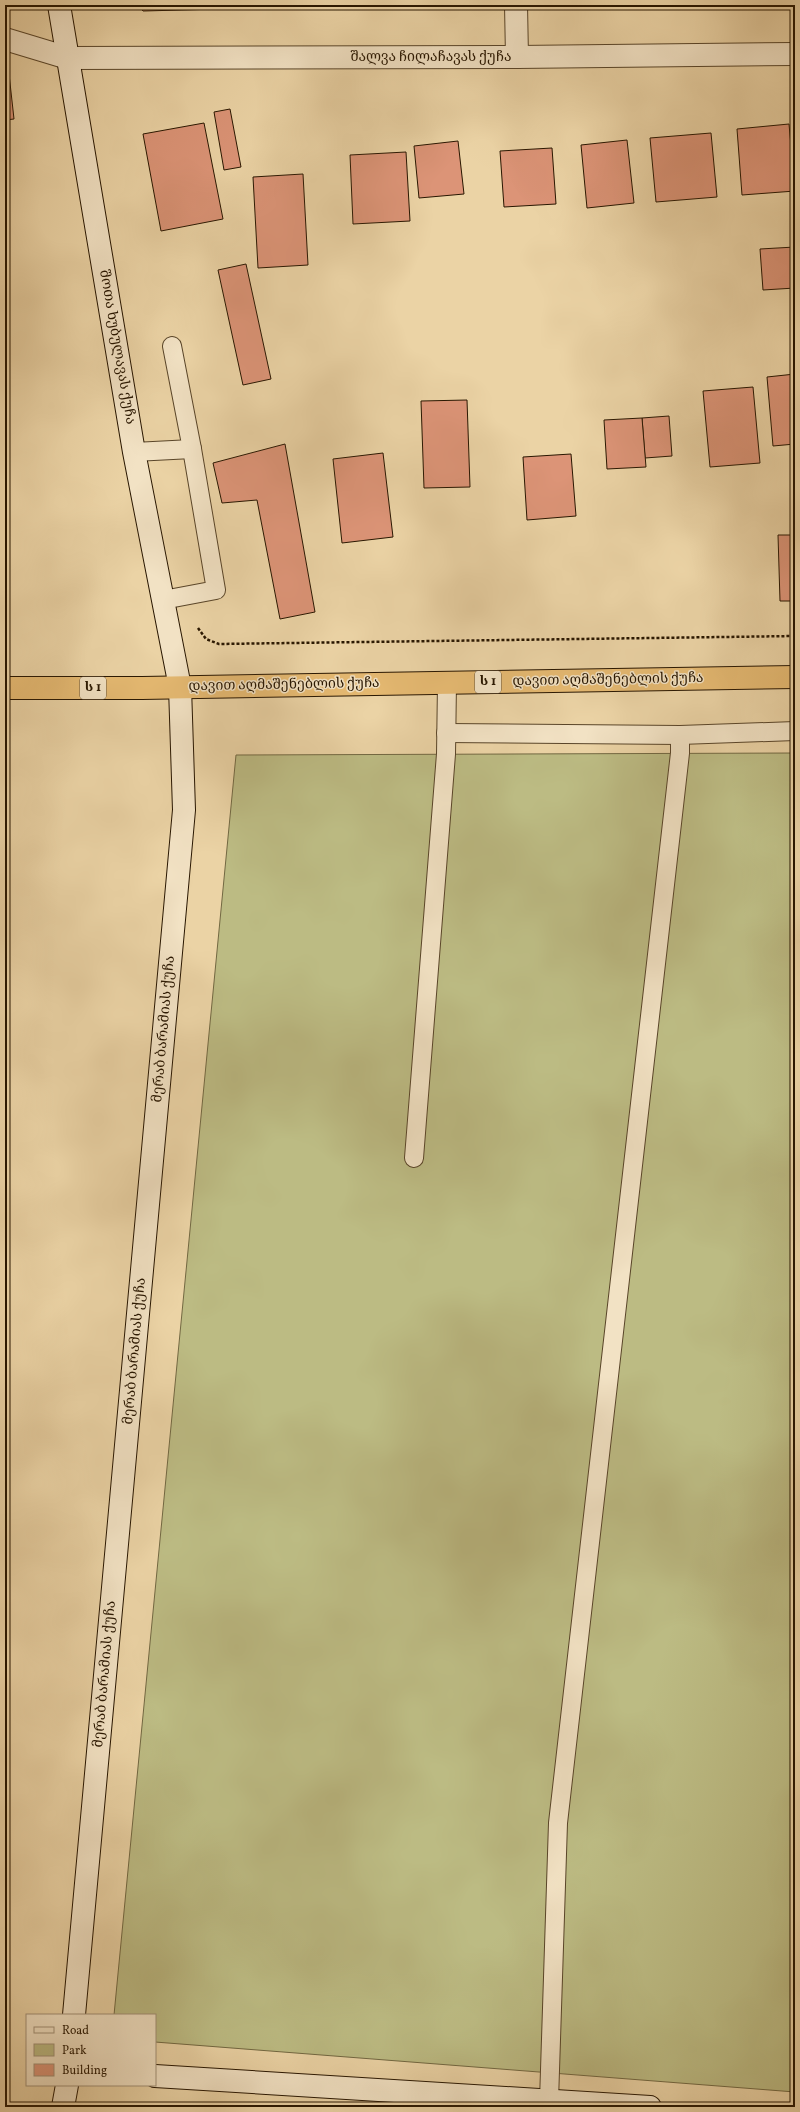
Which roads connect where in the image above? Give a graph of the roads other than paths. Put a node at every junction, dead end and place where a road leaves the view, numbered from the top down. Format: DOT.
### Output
graph roads {
  1 [pos="59,5"];
  2 [pos="516,5"];
  3 [pos="5,39"];
  4 [pos="795,54"];
  5 [pos="517,57"];
  6 [pos="68,58"];
  7 [pos="172,346"];
  8 [pos="192,448"];
  9 [pos="134,452"];
  10 [pos="163,600"];
  11 [pos="795,677"];
  12 [pos="447,683"];
  13 [pos="180,687"];
  14 [pos="5,688"];
  15 [pos="795,731"];
  16 [pos="446,733"];
  17 [pos="680,735"];
  18 [pos="414,1158"];
  19 [pos="74,2014"];
  20 [pos="156,2076"];
  21 [pos="67,2086"];
  22 [pos="549,2101"];
  23 [pos="582,2105"];
  24 [pos="64,2107"];
  25 [pos="650,2107"];
  1 -- 6 [label="main road, შოთა ხუბულავას ქუჩა"];
  2 -- 5 [label="main road"];
  3 -- 6 [label="main road, შალვა ჩილაჩავას ქუჩა"];
  4 -- 5 [label="main road, შალვა ჩილაჩავას ქუჩა"];
  5 -- 6 [label="main road, შალვა ჩილაჩავას ქუჩა"];
  6 -- 9 [label="main road, შოთა ხუბულავას ქუჩა"];
  7 -- 8 [label="lane"];
  8 -- 9 [label="lane"];
  8 -- 10 [label="lane"];
  9 -- 10 [label="main road, შოთა ხუბულავას ქუჩა"];
  10 -- 13 [label="main road, შოთა ხუბულავას ქუჩა"];
  11 -- 12 [label="highway, დავით აღმაშენებლის ქუჩა / ს 1"];
  12 -- 13 [label="highway, დავით აღმაშენებლის ქუჩა / ს 1"];
  12 -- 16 [label="lane"];
  13 -- 14 [label="highway, ს 1"];
  13 -- 19 [label="main road, მერაბ ბარამიას ქუჩა"];
  15 -- 17 [label="lane"];
  16 -- 17 [label="lane"];
  16 -- 18 [label="lane"];
  17 -- 22 [label="lane"];
  20 -- 22 [label="main road"];
  21 -- 24 [label="main road"];
  22 -- 23 [label="main road"];
  23 -- 25 [label="main road"];
}
